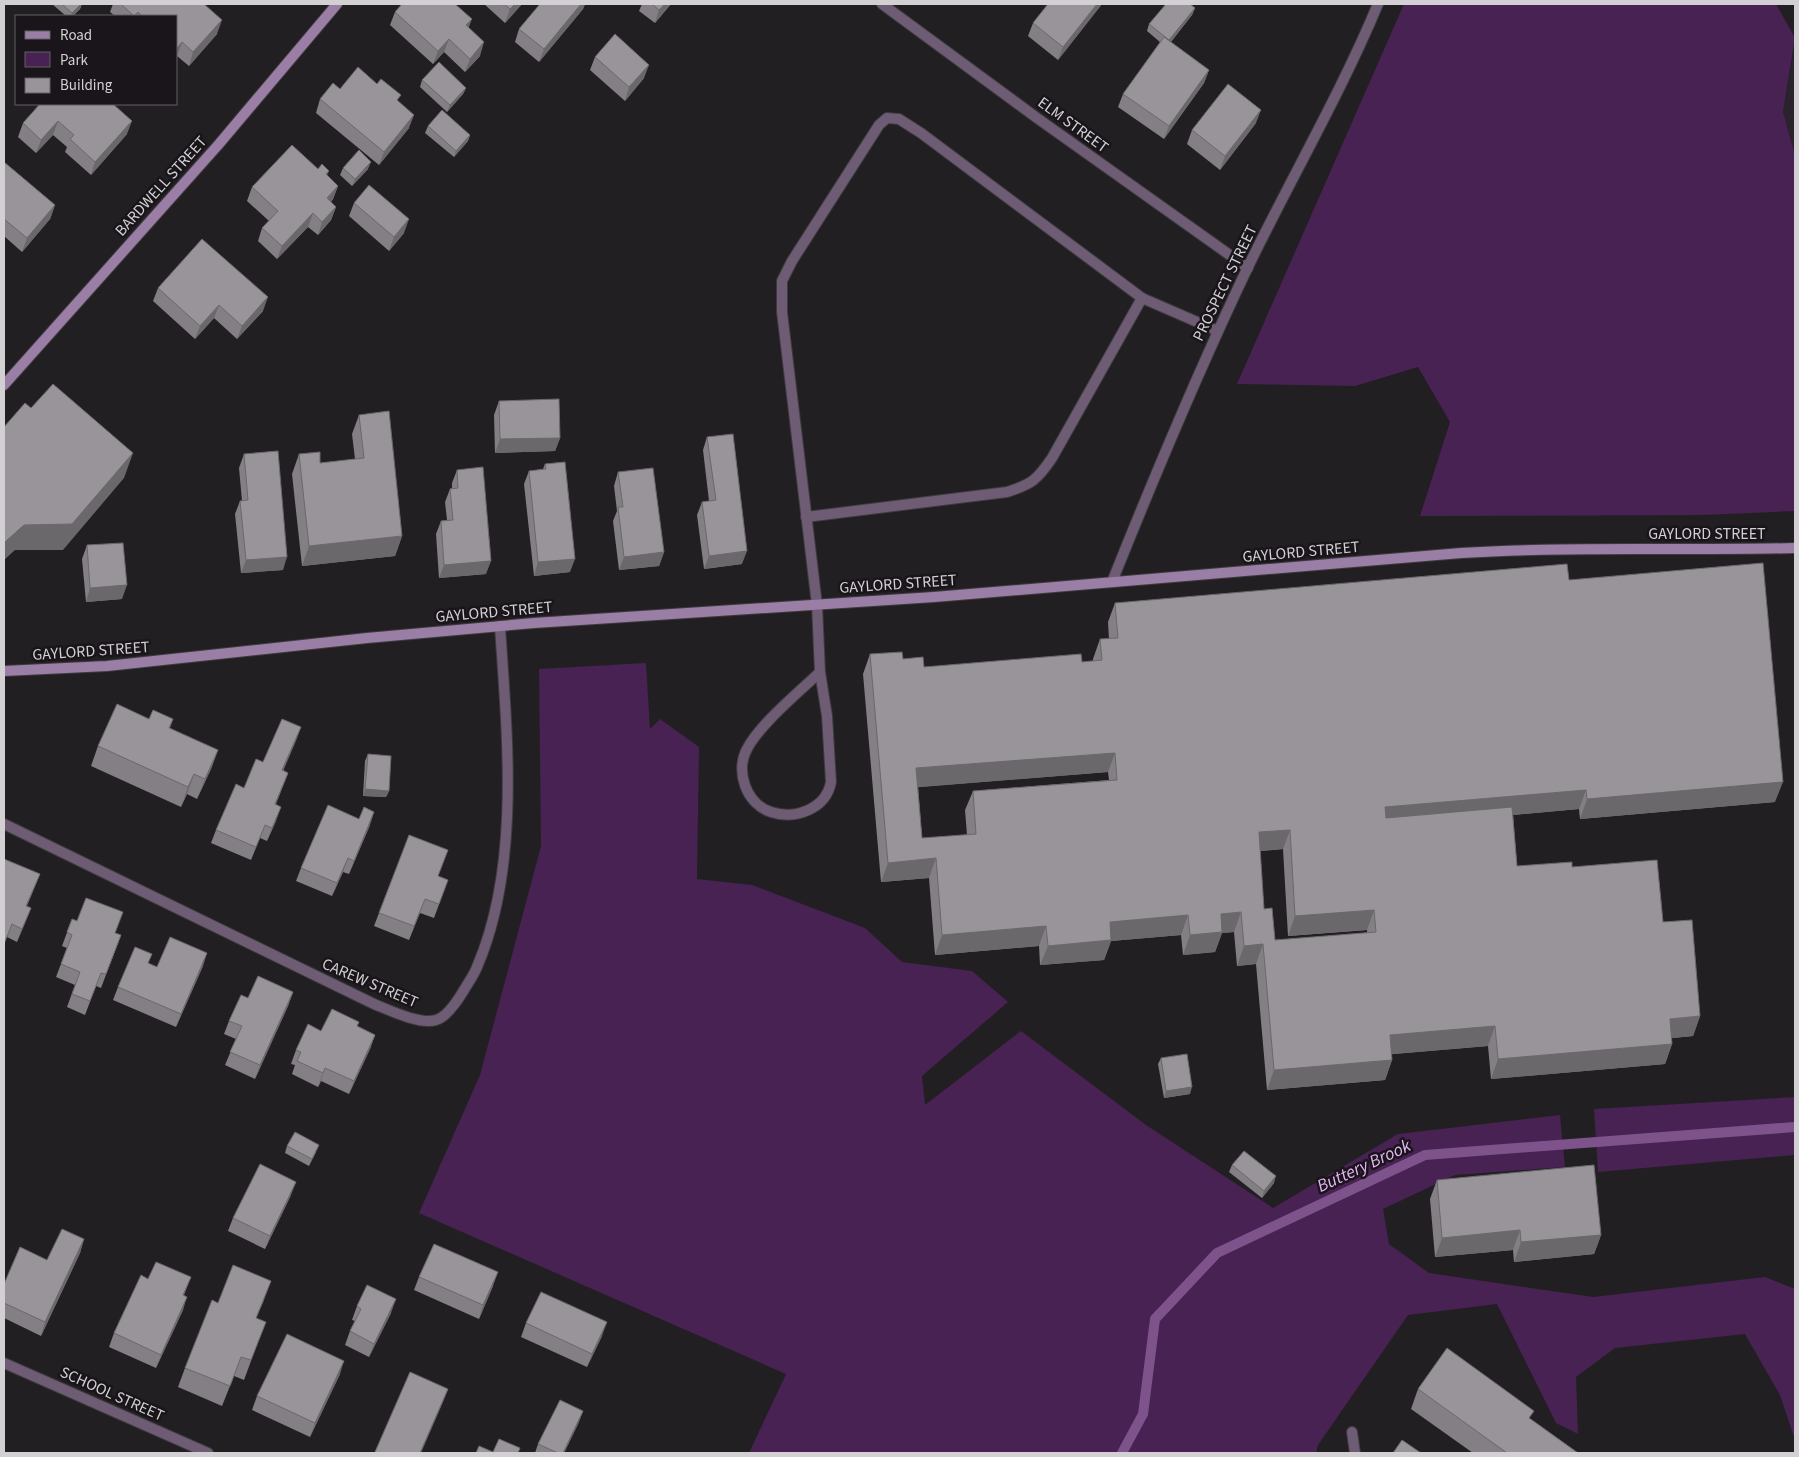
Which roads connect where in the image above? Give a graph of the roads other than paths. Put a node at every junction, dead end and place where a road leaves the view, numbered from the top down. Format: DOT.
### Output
graph roads {
  1 [pos="337,4"];
  2 [pos="882,4"];
  3 [pos="1378,4"];
  4 [pos="1248,268"];
  5 [pos="1142,298"];
  6 [pos="1218,331"];
  7 [pos="4,385"];
  8 [pos="806,516"];
  9 [pos="1795,548"];
  10 [pos="1112,582"];
  11 [pos="817,605"];
  12 [pos="500,626"];
  13 [pos="4,671"];
  14 [pos="820,672"];
  15 [pos="4,824"];
  16 [pos="4,1363"];
  17 [pos="1352,1432"];
  18 [pos="208,1453"];
  19 [pos="1355,1453"];
  1 -- 7 [label="street, BARDWELL STREET"];
  2 -- 4 [label="street, ELM STREET"];
  3 -- 4 [label="street, PROSPECT STREET"];
  4 -- 6 [label="street, PROSPECT STREET"];
  5 -- 6 [label="street"];
  5 -- 8 [label="street"];
  5 -- 8 [label="street"];
  6 -- 10 [label="street, PROSPECT STREET"];
  8 -- 11 [label="street"];
  9 -- 10 [label="street, GAYLORD STREET"];
  10 -- 11 [label="street, GAYLORD STREET"];
  11 -- 12 [label="street, GAYLORD STREET"];
  11 -- 14 [label="street"];
  12 -- 13 [label="street, GAYLORD STREET"];
  12 -- 15 [label="street, CAREW STREET"];
  14 -- 14 [label="street"];
  16 -- 18 [label="street, SCHOOL STREET"];
  17 -- 19 [label="street"];
}
